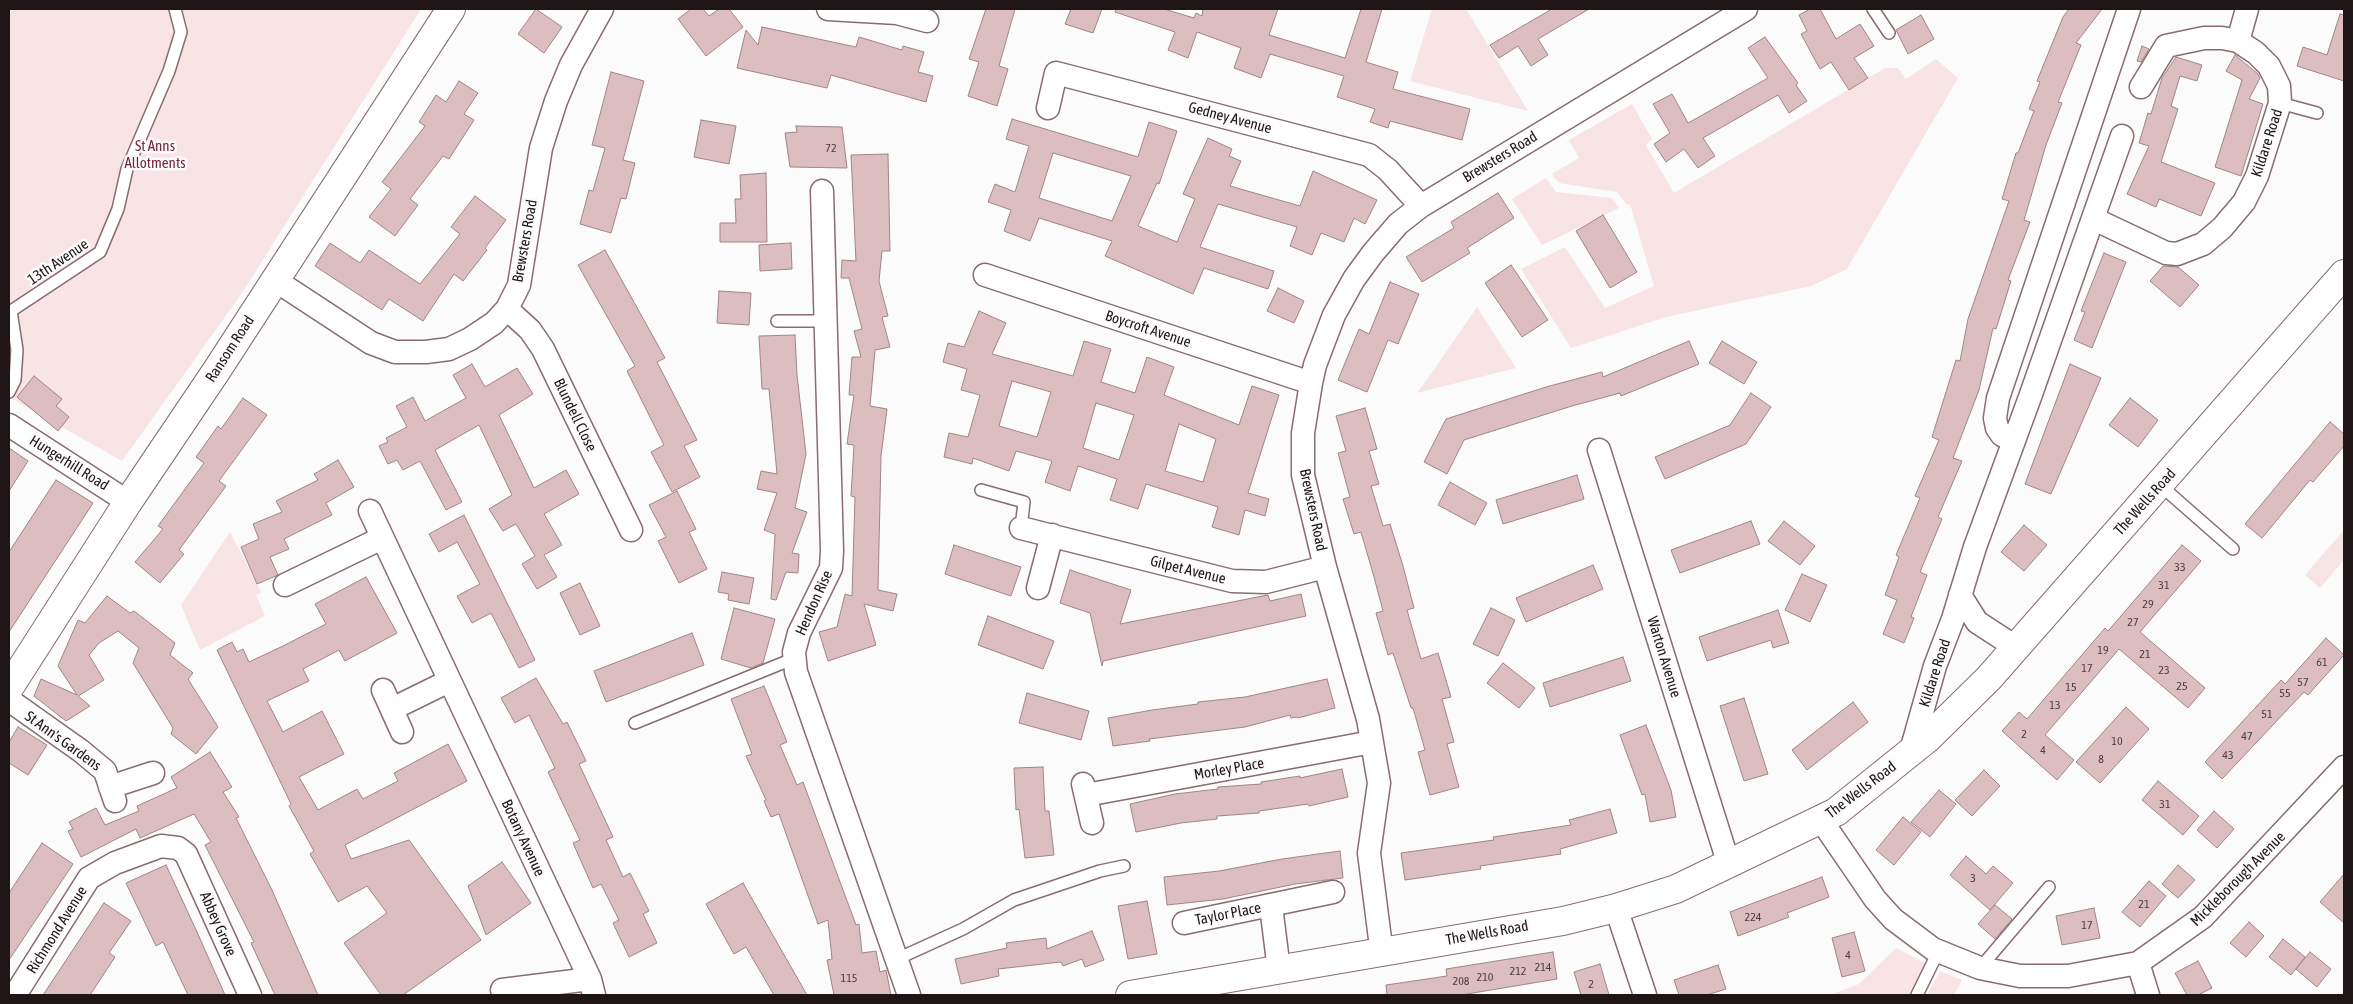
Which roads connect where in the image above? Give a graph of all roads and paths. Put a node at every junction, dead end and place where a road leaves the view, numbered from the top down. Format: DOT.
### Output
graph roads {
  1 [pos="175,9"];
  2 [pos="451,9"];
  3 [pos="602,9"];
  4 [pos="828,9"];
  5 [pos="1746,9"];
  6 [pos="1873,9"];
  7 [pos="2130,9"];
  8 [pos="2247,9"];
  9 [pos="897,11"];
  10 [pos="927,21"];
  11 [pos="1889,33"];
  12 [pos="2238,41"];
  13 [pos="2140,86"];
  14 [pos="2280,103"];
  15 [pos="1048,108"];
  16 [pos="2317,114"];
  17 [pos="2122,136"];
  18 [pos="822,191"];
  19 [pos="1420,206"];
  20 [pos="2094,219"];
  21 [pos="2344,274"];
  22 [pos="985,275"];
  23 [pos="275,280"];
  24 [pos="508,309"];
  25 [pos="10,312"];
  26 [pos="778,320"];
  27 [pos="825,321"];
  28 [pos="1311,383"];
  29 [pos="9,392"];
  30 [pos="9,426"];
  31 [pos="2014,442"];
  32 [pos="1599,450"];
  33 [pos="2160,485"];
  34 [pos="980,490"];
  35 [pos="128,502"];
  36 [pos="370,511"];
  37 [pos="1022,528"];
  38 [pos="631,530"];
  39 [pos="1052,535"];
  40 [pos="382,538"];
  41 [pos="2233,549"];
  42 [pos="1325,567"];
  43 [pos="285,585"];
  44 [pos="1038,588"];
  45 [pos="1960,595"];
  46 [pos="2016,648"];
  47 [pos="795,658"];
  48 [pos="449,681"];
  49 [pos="9,688"];
  50 [pos="9,700"];
  51 [pos="635,723"];
  52 [pos="402,732"];
  53 [pos="1372,742"];
  54 [pos="1911,751"];
  55 [pos="2344,767"];
  56 [pos="153,773"];
  57 [pos="1821,820"];
  58 [pos="1092,823"];
  59 [pos="186,854"];
  60 [pos="1729,865"];
  61 [pos="1124,866"];
  62 [pos="2049,887"];
  63 [pos="1333,892"];
  64 [pos="1272,906"];
  65 [pos="1616,908"];
  66 [pos="1184,923"];
  67 [pos="1386,950"];
  68 [pos="1938,952"];
  69 [pos="897,959"];
  70 [pos="2138,963"];
  71 [pos="1980,968"];
  72 [pos="1279,970"];
  73 [pos="592,987"];
  74 [pos="502,990"];
  75 [pos="1142,994"];
  76 [pos="15,995"];
  77 [pos="250,995"];
  78 [pos="908,995"];
  79 [pos="1645,995"];
  80 [pos="1917,995"];
  81 [pos="2148,995"];
  1 -- 25 [label="lane, 13th Avenue"];
  2 -- 23 [label="street, Ransom Road"];
  3 -- 24 [label="street, Brewsters Road"];
  4 -- 9 [label="street"];
  5 -- 19 [label="street, Brewsters Road"];
  6 -- 11 [label="lane"];
  7 -- 31 [label="street"];
  8 -- 12 [label="street"];
  9 -- 10 [label="street"];
  12 -- 13 [label="street"];
  12 -- 14 [label="street, Kildare Road"];
  14 -- 16 [label="lane"];
  14 -- 20 [label="street, Kildare Road"];
  15 -- 19 [label="street, Gedney Avenue"];
  17 -- 20 [label="street, Kildare Road"];
  18 -- 27 [label="street, Hendon Rise"];
  19 -- 28 [label="street, Brewsters Road"];
  20 -- 31 [label="street, Kildare Road"];
  21 -- 33 [label="street, The Wells Road"];
  22 -- 28 [label="street, Boycroft Avenue"];
  23 -- 24 [label="street, Brewsters Road"];
  23 -- 35 [label="street, Ransom Road"];
  24 -- 38 [label="street, Blundell Close"];
  25 -- 29 [label="lane, 13th Avenue"];
  26 -- 27 [label="lane"];
  27 -- 47 [label="street, Hendon Rise"];
  28 -- 42 [label="street, Brewsters Road"];
  30 -- 35 [label="street, Hungerhill Road"];
  31 -- 45 [label="street, Kildare Road"];
  32 -- 60 [label="street, Warton Avenue"];
  33 -- 41 [label="lane"];
  33 -- 46 [label="street, The Wells Road"];
  34 -- 37 [label="lane"];
  35 -- 49 [label="street, Ransom Road"];
  36 -- 40 [label="street, Botany Avenue"];
  37 -- 39 [label="street, Gilpet Avenue"];
  39 -- 42 [label="street, Gilpet Avenue"];
  39 -- 44 [label="street"];
  40 -- 43 [label="street"];
  40 -- 48 [label="street, Botany Avenue"];
  42 -- 53 [label="street, Brewsters Road"];
  45 -- 46 [label="street"];
  45 -- 54 [label="street, Kildare Road"];
  46 -- 54 [label="street, The Wells Road"];
  47 -- 51 [label="lane"];
  47 -- 69 [label="street, Hendon Rise"];
  48 -- 52 [label="street"];
  48 -- 73 [label="street, Botany Avenue"];
  50 -- 56 [label="street, St Ann's Gardens"];
  53 -- 58 [label="street, Morley Place"];
  53 -- 67 [label="street, Brewsters Road"];
  54 -- 57 [label="street, The Wells Road"];
  55 -- 70 [label="street, Mickleborough Avenue"];
  57 -- 60 [label="street, The Wells Road"];
  57 -- 68 [label="street, Mickleborough Avenue"];
  59 -- 76 [label="street, Richmond Avenue"];
  59 -- 77 [label="street, Abbey Grove"];
  60 -- 65 [label="street, The Wells Road"];
  61 -- 69 [label="lane"];
  62 -- 71 [label="lane"];
  63 -- 64 [label="street, Taylor Place"];
  64 -- 66 [label="street, Taylor Place"];
  64 -- 72 [label="street, Taylor Place"];
  65 -- 67 [label="street, The Wells Road"];
  65 -- 79 [label="street"];
  67 -- 72 [label="street, The Wells Road"];
  68 -- 71 [label="street, Mickleborough Avenue"];
  68 -- 80 [label="lane"];
  69 -- 78 [label="street, Hendon Rise"];
  70 -- 71 [label="street, Mickleborough Avenue"];
  70 -- 81 [label="street"];
  72 -- 75 [label="street, The Wells Road"];
  73 -- 74 [label="street"];
}
